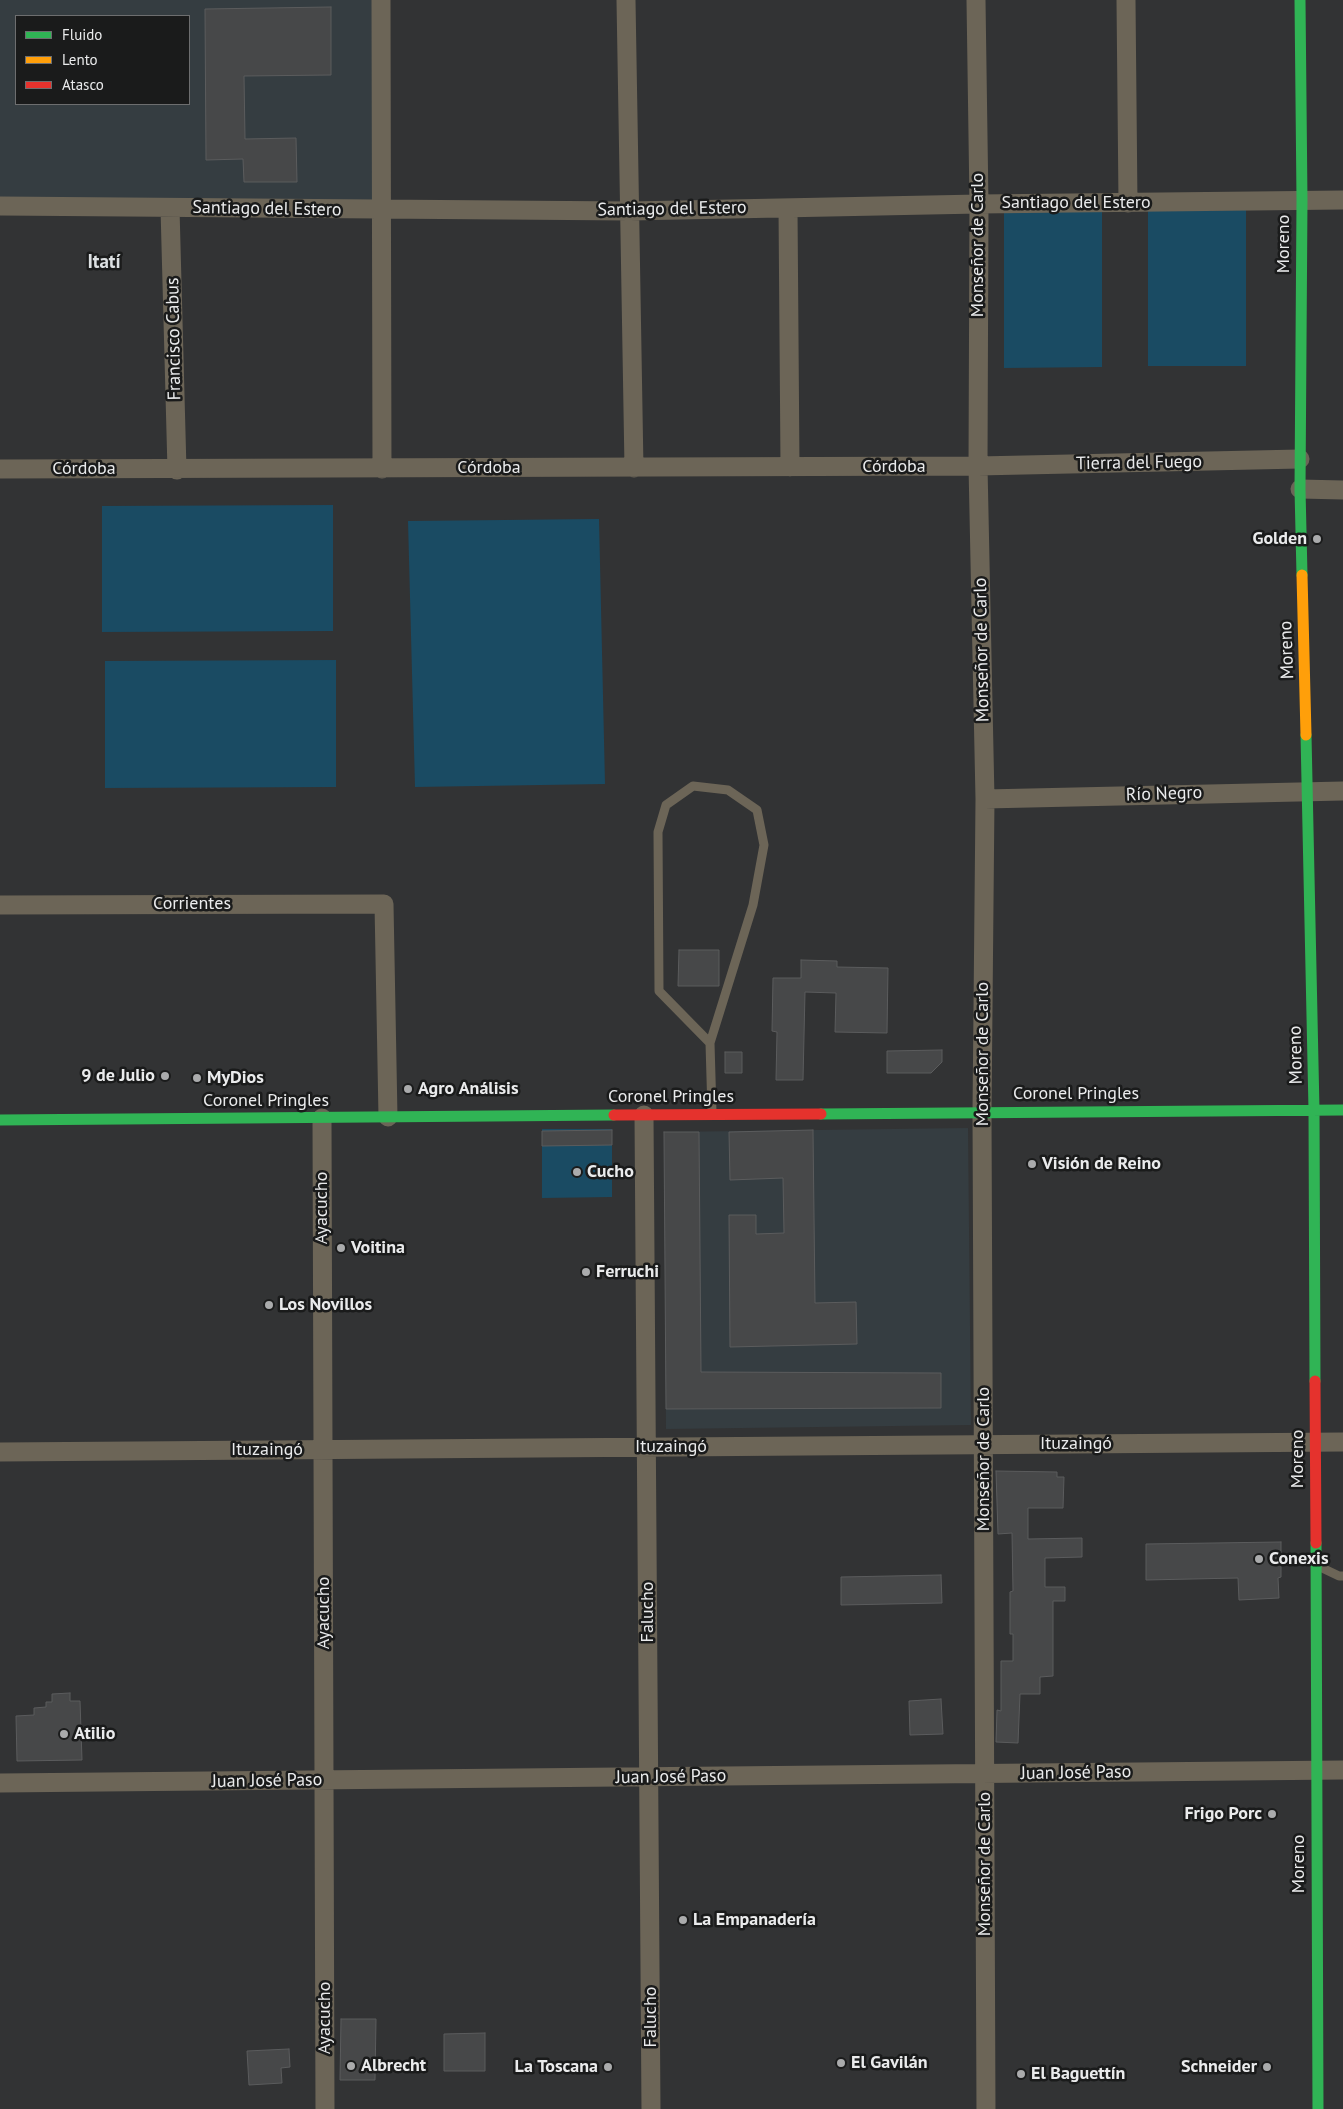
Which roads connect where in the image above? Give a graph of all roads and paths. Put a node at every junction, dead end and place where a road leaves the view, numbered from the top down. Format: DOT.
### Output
graph roads {
  1 [pos="381,0"];
  2 [pos="626,0"];
  3 [pos="976,0"];
  4 [pos="1126,0"];
  5 [pos="1300,0"];
  6 [pos="1302,200"];
  7 [pos="1343,200"];
  8 [pos="1128,203"];
  9 [pos="979,204"];
  10 [pos="0,206"];
  11 [pos="170,208"];
  12 [pos="788,208"];
  13 [pos="382,210"];
  14 [pos="630,211"];
  15 [pos="1300,459"];
  16 [pos="978,466"];
  17 [pos="790,467"];
  18 [pos="634,468"];
  19 [pos="0,469"];
  20 [pos="382,469"];
  21 [pos="177,470"];
  22 [pos="1300,489"];
  23 [pos="1343,490"];
  24 [pos="1308,790"];
  25 [pos="1343,791"];
  26 [pos="985,799"];
  27 [pos="0,905"];
  28 [pos="710,1043"];
  29 [pos="1314,1110"];
  30 [pos="1343,1110"];
  31 [pos="982,1112"];
  32 [pos="644,1115"];
  33 [pos="712,1115"];
  34 [pos="388,1117"];
  35 [pos="322,1118"];
  36 [pos="0,1120"];
  37 [pos="1315,1442"];
  38 [pos="1343,1442"];
  39 [pos="984,1445"];
  40 [pos="647,1447"];
  41 [pos="323,1450"];
  42 [pos="0,1452"];
  43 [pos="1316,1565"];
  44 [pos="1343,1576"];
  45 [pos="1317,1770"];
  46 [pos="1343,1770"];
  47 [pos="985,1774"];
  48 [pos="649,1777"];
  49 [pos="324,1780"];
  50 [pos="0,1783"];
  51 [pos="325,2109"];
  52 [pos="651,2109"];
  53 [pos="986,2109"];
  54 [pos="1318,2109"];
  1 -- 13 [label="street"];
  2 -- 14 [label="street"];
  3 -- 9 [label="street, Monseñor de Carlo"];
  4 -- 8 [label="street"];
  5 -- 6 [label="street, Moreno"];
  6 -- 7 [label="street, Santiago del Estero"];
  6 -- 8 [label="street, Santiago del Estero"];
  6 -- 15 [label="street, Moreno"];
  8 -- 9 [label="street, Santiago del Estero"];
  9 -- 12 [label="street, Santiago del Estero"];
  9 -- 16 [label="street, Monseñor de Carlo"];
  10 -- 11 [label="street, Santiago del Estero"];
  11 -- 13 [label="street, Santiago del Estero"];
  11 -- 21 [label="street, Francisco Cabus"];
  12 -- 14 [label="street, Santiago del Estero"];
  12 -- 17 [label="street"];
  13 -- 14 [label="street, Santiago del Estero"];
  13 -- 20 [label="street"];
  14 -- 18 [label="street"];
  15 -- 16 [label="street, Tierra del Fuego"];
  15 -- 22 [label="street, Moreno"];
  16 -- 17 [label="street, Córdoba"];
  16 -- 26 [label="street, Monseñor de Carlo"];
  17 -- 18 [label="street, Córdoba"];
  18 -- 20 [label="street, Córdoba"];
  19 -- 21 [label="street, Córdoba"];
  20 -- 21 [label="street, Córdoba"];
  22 -- 23 [label="street"];
  22 -- 24 [label="street, Moreno"];
  24 -- 25 [label="street, Río Negro"];
  24 -- 26 [label="street, Río Negro"];
  24 -- 29 [label="street, Moreno"];
  26 -- 31 [label="street, Monseñor de Carlo"];
  27 -- 34 [label="street, Corrientes"];
  28 -- 28 [label="lane"];
  28 -- 33 [label="lane"];
  29 -- 30 [label="street, Coronel Pringles"];
  29 -- 31 [label="street, Coronel Pringles"];
  29 -- 37 [label="street, Moreno"];
  31 -- 33 [label="street, Coronel Pringles"];
  31 -- 39 [label="street, Monseñor de Carlo"];
  32 -- 33 [label="street, Coronel Pringles"];
  32 -- 34 [label="street, Coronel Pringles"];
  32 -- 40 [label="street, Falucho"];
  34 -- 35 [label="street, Coronel Pringles"];
  35 -- 36 [label="street, Coronel Pringles"];
  35 -- 41 [label="street, Ayacucho"];
  37 -- 38 [label="street, Ituzaingó"];
  37 -- 39 [label="street, Ituzaingó"];
  37 -- 43 [label="street, Moreno"];
  39 -- 40 [label="street, Ituzaingó"];
  39 -- 47 [label="street, Monseñor de Carlo"];
  40 -- 41 [label="street, Ituzaingó"];
  40 -- 48 [label="street, Falucho"];
  41 -- 42 [label="street, Ituzaingó"];
  41 -- 49 [label="street, Ayacucho"];
  43 -- 44 [label="lane"];
  43 -- 45 [label="street, Moreno"];
  45 -- 46 [label="street, Juan José Paso"];
  45 -- 47 [label="street, Juan José Paso"];
  45 -- 54 [label="street, Moreno"];
  47 -- 48 [label="street, Juan José Paso"];
  47 -- 53 [label="street, Monseñor de Carlo"];
  48 -- 49 [label="street, Juan José Paso"];
  48 -- 52 [label="street, Falucho"];
  49 -- 50 [label="street, Juan José Paso"];
  49 -- 51 [label="street, Ayacucho"];
}
